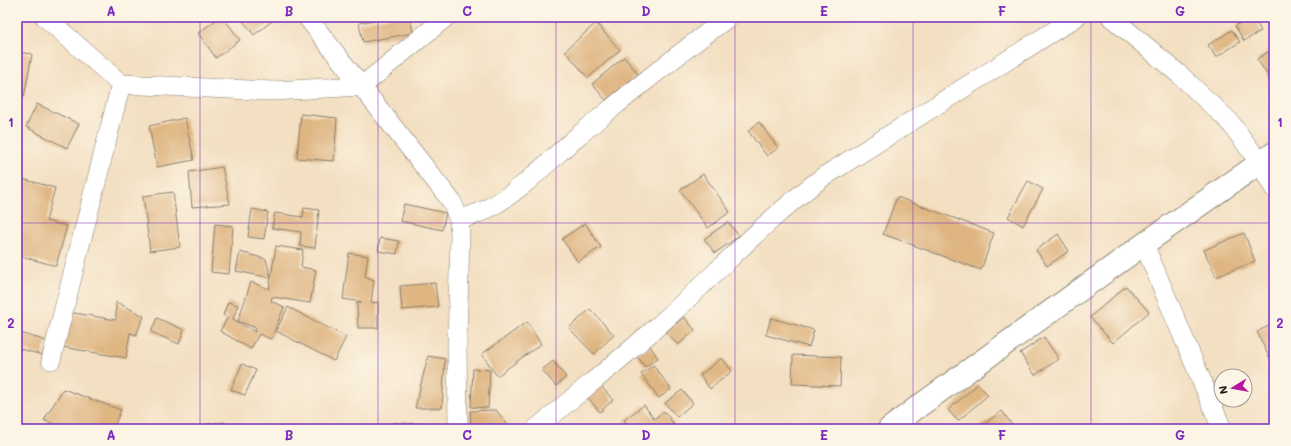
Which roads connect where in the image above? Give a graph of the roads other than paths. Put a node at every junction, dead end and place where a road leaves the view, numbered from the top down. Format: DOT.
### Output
graph roads {
  1 [pos="45,17"];
  2 [pos="308,17"];
  3 [pos="446,17"];
  4 [pos="729,17"];
  5 [pos="1076,17"];
  6 [pos="1111,17"];
  7 [pos="121,84"];
  8 [pos="362,86"];
  9 [pos="1267,158"];
  10 [pos="1274,188"];
  11 [pos="459,220"];
  12 [pos="1144,244"];
  13 [pos="51,360"];
  14 [pos="458,429"];
  15 [pos="536,429"];
  16 [pos="889,429"];
  17 [pos="1222,429"];
  1 -- 7 [label="street"];
  2 -- 8 [label="street"];
  3 -- 8 [label="street"];
  4 -- 11 [label="street"];
  5 -- 15 [label="street"];
  6 -- 9 [label="street"];
  7 -- 8 [label="street"];
  7 -- 13 [label="street"];
  8 -- 11 [label="street"];
  9 -- 10 [label="street"];
  9 -- 12 [label="street"];
  11 -- 14 [label="street"];
  12 -- 16 [label="street"];
  12 -- 17 [label="street"];
}
